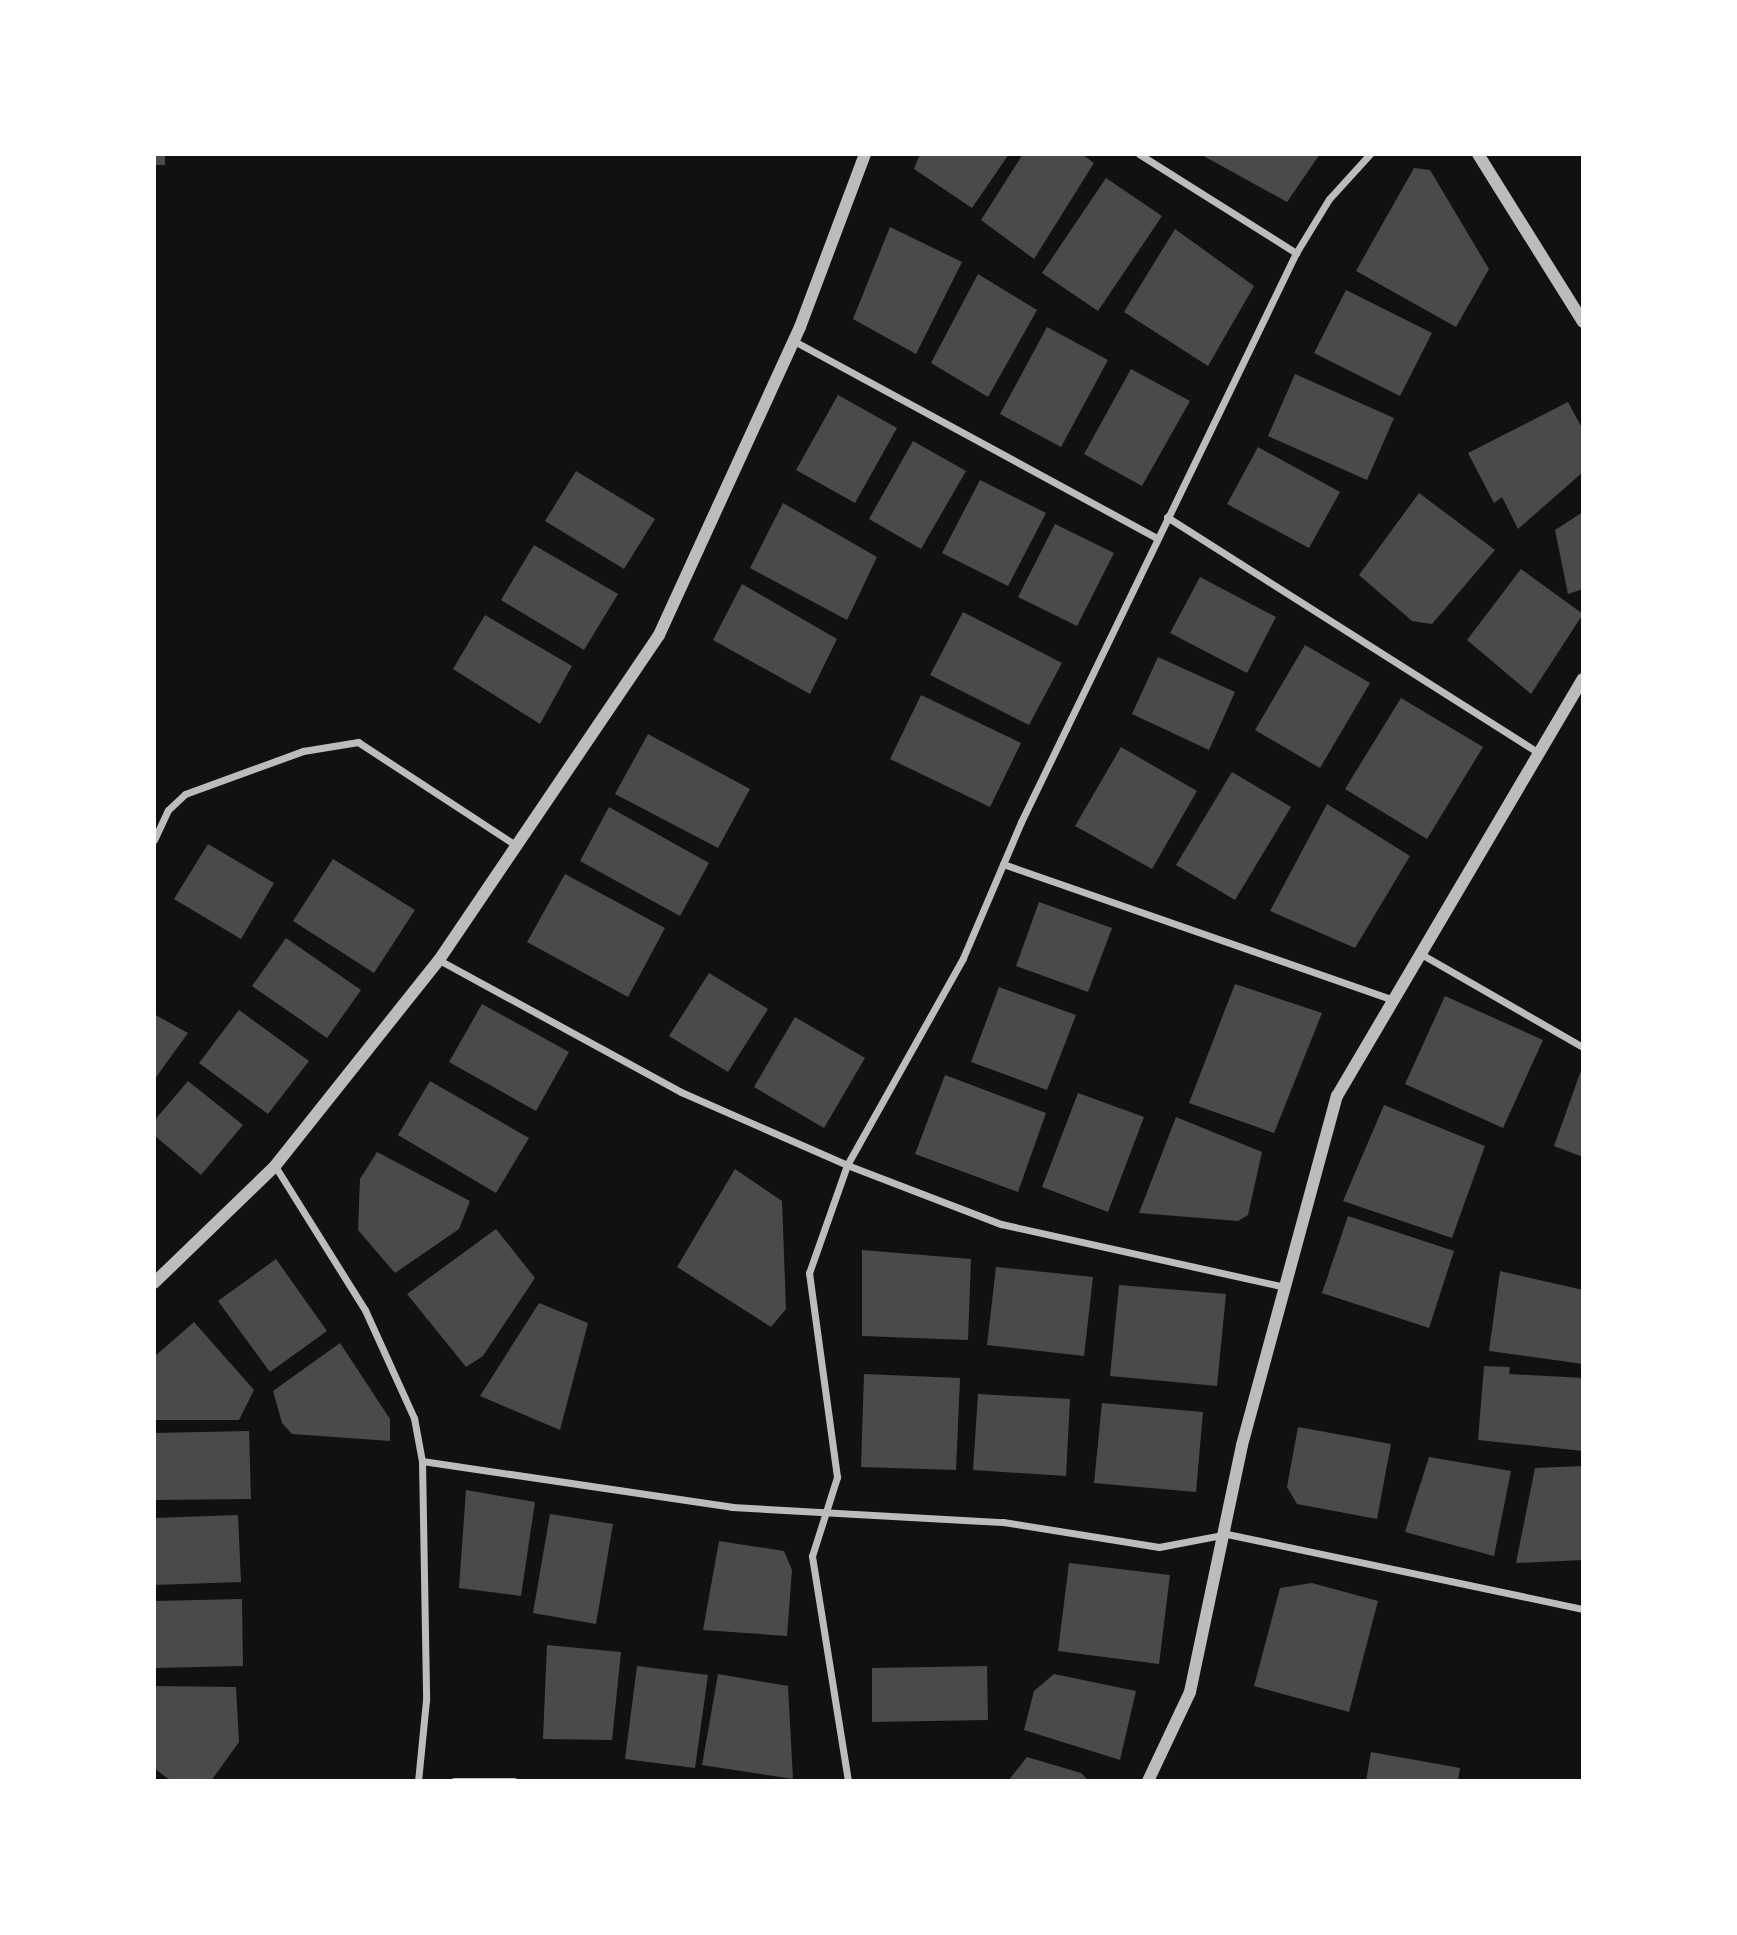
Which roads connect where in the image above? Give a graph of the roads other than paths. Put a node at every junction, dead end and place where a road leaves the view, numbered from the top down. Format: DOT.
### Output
graph roads {
  1 [pos="864,154"];
  2 [pos="1139,154"];
  3 [pos="1370,154"];
  4 [pos="1478,154"];
  5 [pos="1296,253"];
  6 [pos="1583,322"];
  7 [pos="794,341"];
  8 [pos="1167,517"];
  9 [pos="1157,538"];
  10 [pos="1583,679"];
  11 [pos="1540,754"];
  12 [pos="154,840"];
  13 [pos="517,846"];
  14 [pos="1003,864"];
  15 [pos="1421,954"];
  16 [pos="439,960"];
  17 [pos="1394,1000"];
  18 [pos="1583,1046"];
  19 [pos="848,1165"];
  20 [pos="275,1166"];
  21 [pos="154,1283"];
  22 [pos="1285,1287"];
  23 [pos="422,1461"];
  24 [pos="827,1508"];
  25 [pos="1227,1534"];
  26 [pos="1583,1609"];
  27 [pos="418,1781"];
  28 [pos="454,1781"];
  29 [pos="514,1781"];
  30 [pos="848,1781"];
  31 [pos="1148,1781"];
  1 -- 7 [label="street"];
  2 -- 5 [label="street"];
  3 -- 5 [label="street"];
  4 -- 6 [label="street"];
  5 -- 8 [label="street"];
  7 -- 9 [label="street"];
  7 -- 13 [label="street"];
  8 -- 9 [label="street"];
  8 -- 11 [label="street"];
  9 -- 14 [label="street"];
  10 -- 11 [label="street"];
  11 -- 15 [label="street"];
  12 -- 13 [label="street"];
  13 -- 16 [label="street"];
  14 -- 17 [label="street"];
  14 -- 19 [label="street"];
  15 -- 17 [label="street"];
  15 -- 18 [label="street"];
  16 -- 19 [label="street"];
  16 -- 20 [label="street"];
  17 -- 22 [label="street"];
  19 -- 22 [label="street"];
  19 -- 24 [label="street"];
  20 -- 21 [label="street"];
  20 -- 23 [label="street"];
  22 -- 25 [label="street"];
  23 -- 24 [label="street"];
  23 -- 27 [label="street"];
  24 -- 25 [label="street"];
  24 -- 30 [label="street"];
  25 -- 26 [label="street"];
  25 -- 31 [label="street"];
  28 -- 29 [label="street"];
}
